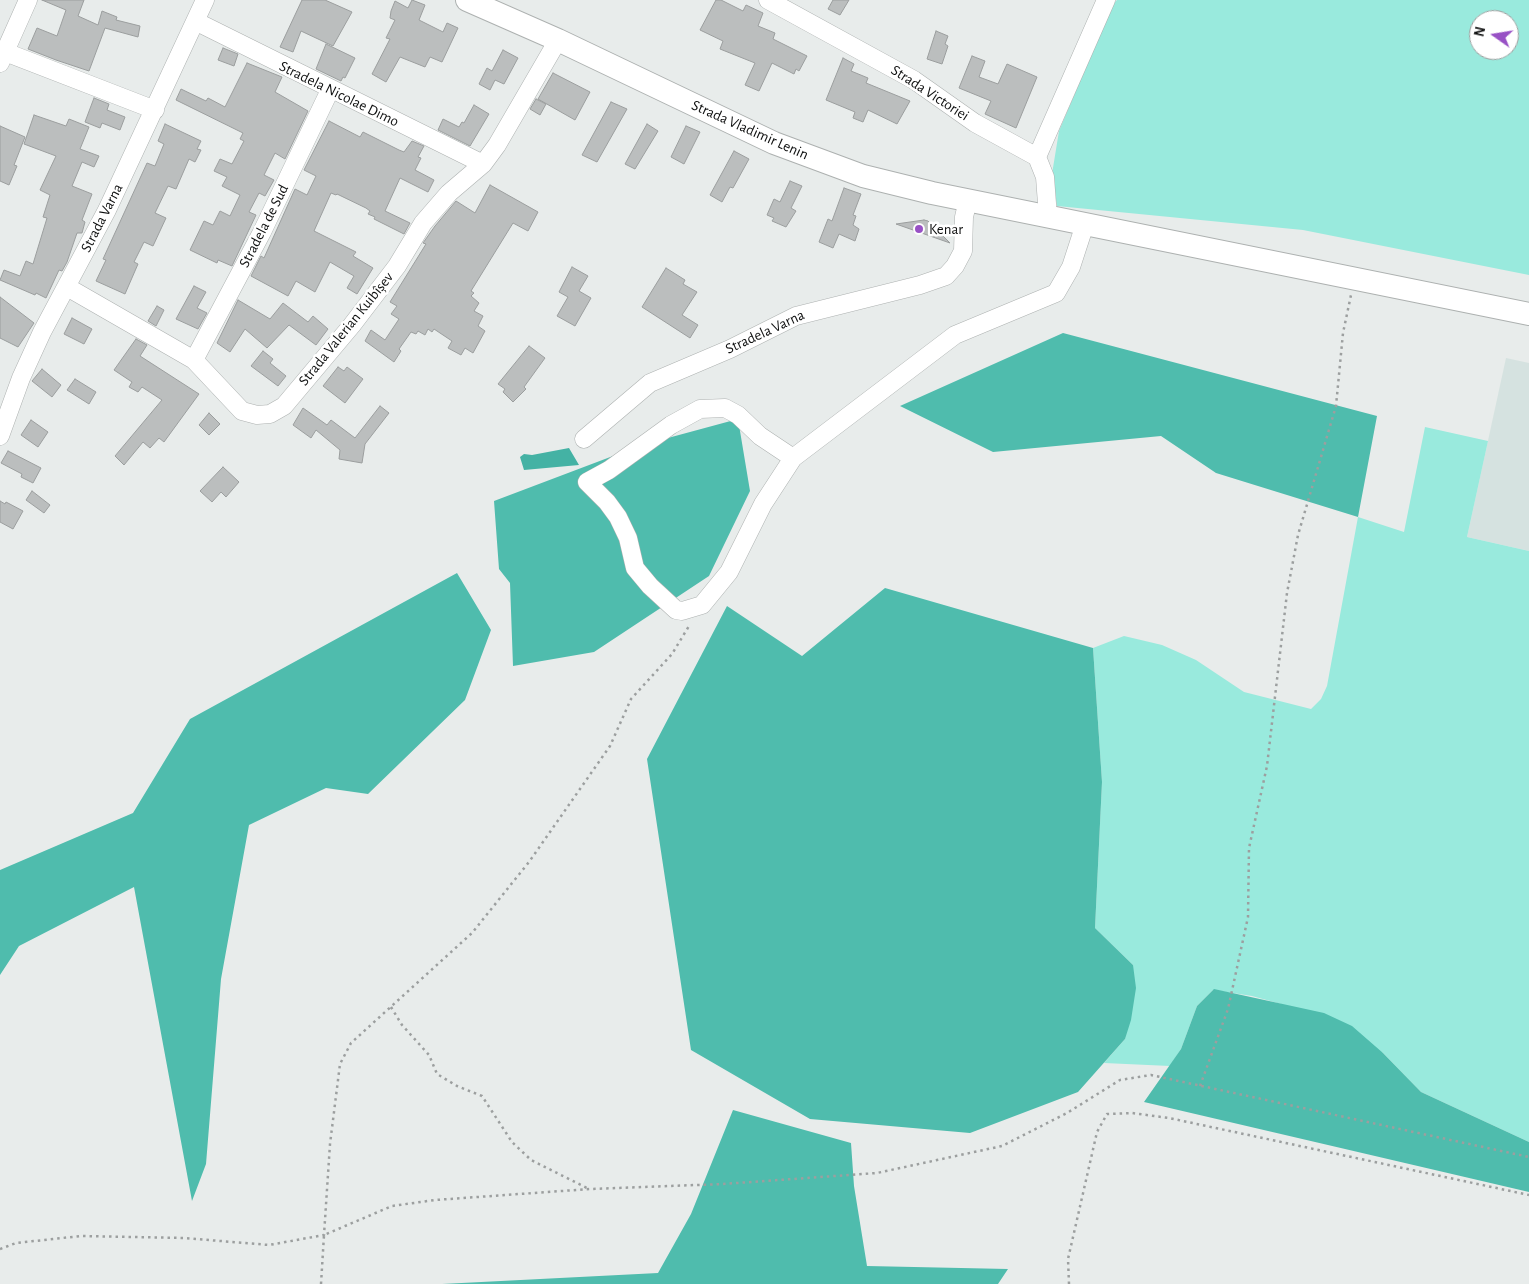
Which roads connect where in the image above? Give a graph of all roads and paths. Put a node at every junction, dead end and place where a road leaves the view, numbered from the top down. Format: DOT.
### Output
graph roads {
  1 [pos="28,0"];
  2 [pos="205,0"];
  3 [pos="467,0"];
  4 [pos="768,0"];
  5 [pos="1106,0"];
  6 [pos="197,22"];
  7 [pos="558,40"];
  8 [pos="2,55"];
  9 [pos="330,90"];
  10 [pos="155,110"];
  11 [pos="1037,157"];
  12 [pos="483,164"];
  13 [pos="968,200"];
  14 [pos="1048,217"];
  15 [pos="1085,224"];
  16 [pos="1354,278"];
  17 [pos="68,287"];
  18 [pos="1529,314"];
  19 [pos="194,360"];
  20 [pos="4,406"];
  21 [pos="0,436"];
  22 [pos="584,439"];
  23 [pos="793,458"];
  24 [pos="702,605"];
  25 [pos="391,1007"];
  26 [pos="1200,1086"];
  27 [pos="1529,1157"];
  28 [pos="590,1189"];
  29 [pos="1529,1195"];
  30 [pos="324,1236"];
  31 [pos="0,1249"];
  32 [pos="321,1284"];
  33 [pos="1069,1284"];
  1 -- 8 [label="street"];
  2 -- 6 [label="street, Strada Varna"];
  3 -- 7 [label="main road, Strada Vladimir Lenin"];
  4 -- 11 [label="street, Strada Victoriei"];
  5 -- 11 [label="street"];
  6 -- 9 [label="street, Stradela Nicolae Dimo"];
  6 -- 10 [label="street, Strada Varna"];
  7 -- 12 [label="street, Strada Valerian Kuibîșev"];
  7 -- 13 [label="main road, Strada Vladimir Lenin"];
  8 -- 10 [label="street"];
  9 -- 12 [label="street, Stradela Nicolae Dimo"];
  9 -- 19 [label="street, Stradela de Sud"];
  10 -- 17 [label="street, Strada Varna"];
  11 -- 14 [label="street"];
  12 -- 19 [label="street, Strada Valerian Kuibîșev"];
  13 -- 14 [label="main road, Strada Vladimir Lenin"];
  13 -- 22 [label="street, Stradela Varna"];
  14 -- 15 [label="main road, Strada Vladimir Lenin"];
  15 -- 16 [label="main road, Strada Vladimir Lenin"];
  15 -- 23 [label="street"];
  16 -- 18 [label="main road, Strada Vladimir Lenin"];
  16 -- 26 [label="path"];
  17 -- 19 [label="street, Strada Valerian Kuibîșev"];
  17 -- 20 [label="street, Strada Varna"];
  20 -- 21 [label="street, Strada Varna"];
  23 -- 24 [label="street"];
  23 -- 24 [label="street"];
  24 -- 25 [label="path"];
  25 -- 28 [label="path"];
  25 -- 30 [label="path"];
  26 -- 27 [label="path"];
  26 -- 28 [label="path"];
  28 -- 30 [label="path"];
  29 -- 33 [label="path"];
  30 -- 31 [label="path"];
  30 -- 32 [label="path"];
}
